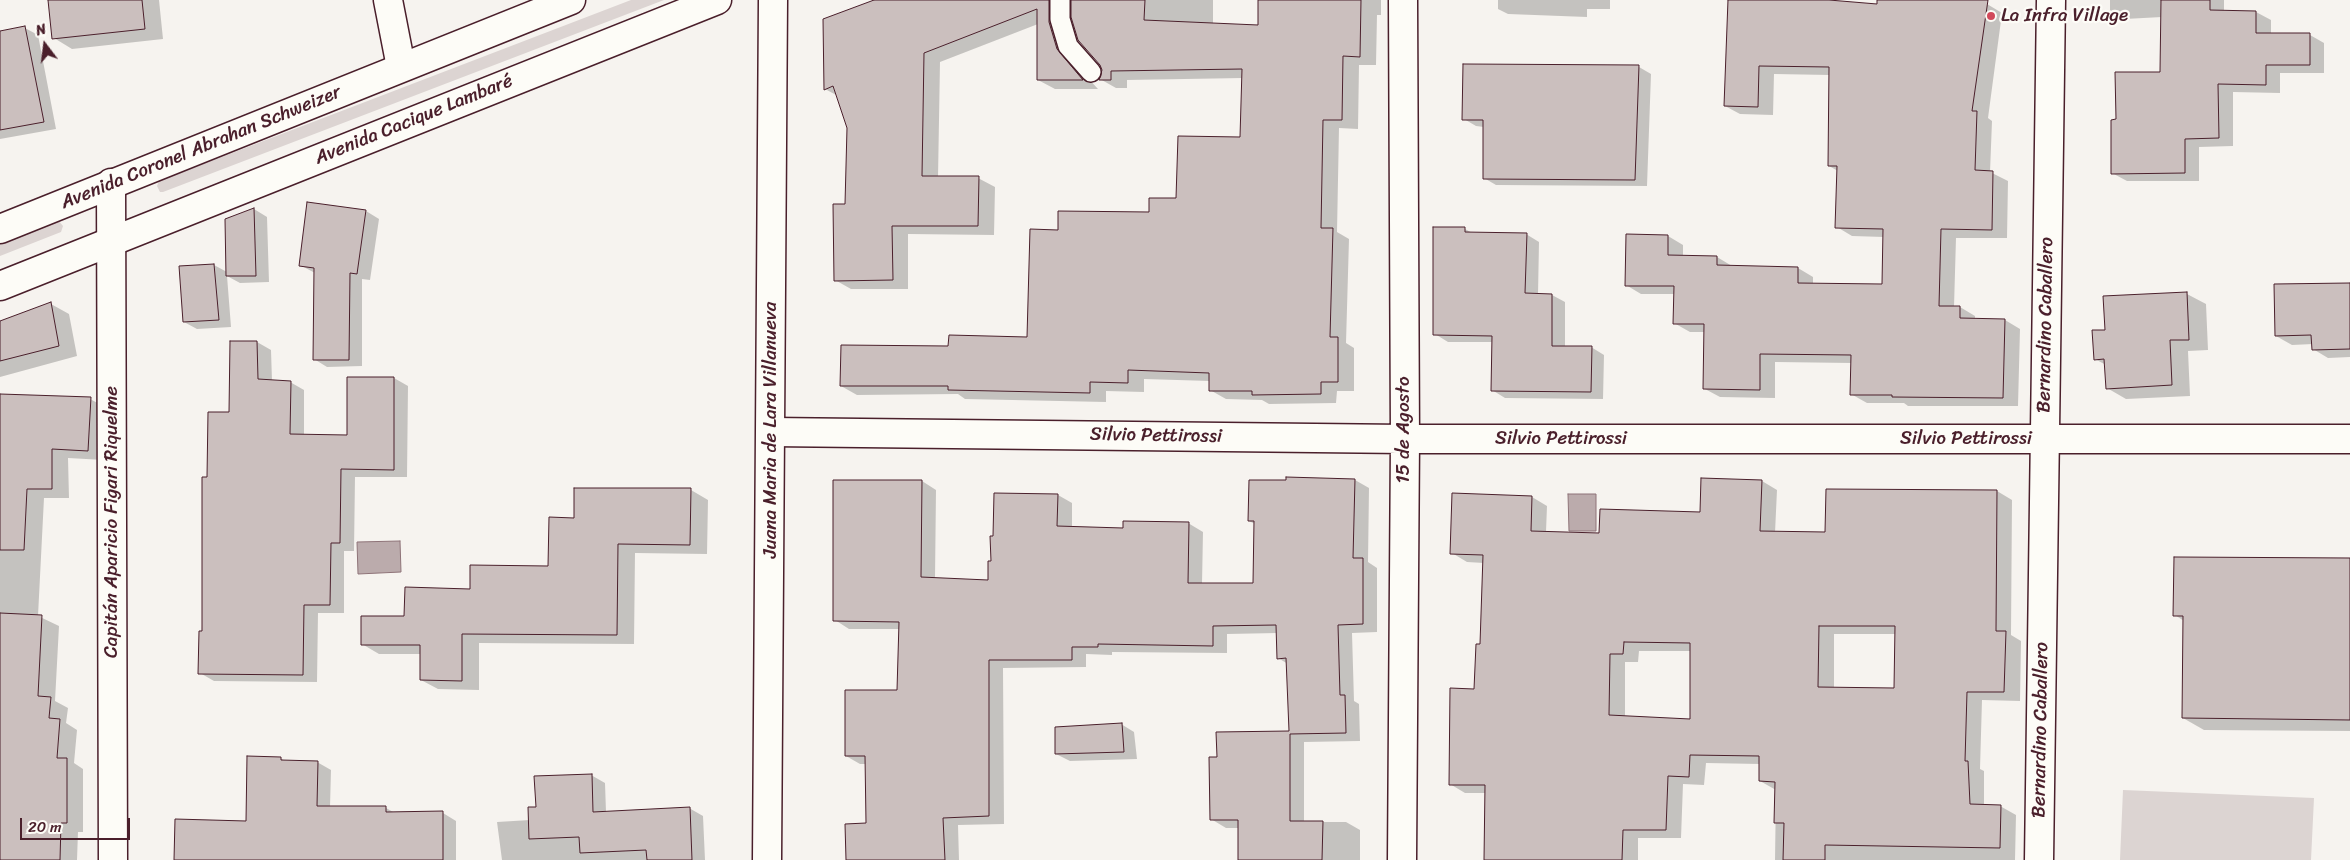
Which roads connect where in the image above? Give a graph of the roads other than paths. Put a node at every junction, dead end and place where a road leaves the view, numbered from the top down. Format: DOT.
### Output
graph roads {
  1 [pos="388,0"];
  2 [pos="572,0"];
  3 [pos="717,0"];
  4 [pos="773,0"];
  5 [pos="1060,0"];
  6 [pos="1403,0"];
  7 [pos="2051,0"];
  8 [pos="402,67"];
  9 [pos="1091,72"];
  10 [pos="111,184"];
  11 [pos="0,229"];
  12 [pos="112,241"];
  13 [pos="0,286"];
  14 [pos="772,432"];
  15 [pos="1404,438"];
  16 [pos="2044,439"];
  17 [pos="2350,439"];
  18 [pos="113,860"];
  19 [pos="767,860"];
  20 [pos="1402,860"];
  21 [pos="2040,860"];
  1 -- 8 [label="street"];
  2 -- 8 [label="street"];
  3 -- 12 [label="street, Avenida Cacique Lambaré"];
  4 -- 14 [label="street, Juana Maria de Lara Villanueva"];
  5 -- 9 [label="lane"];
  6 -- 15 [label="street, 15 de Agosto"];
  7 -- 16 [label="street, Bernardino Caballero"];
  8 -- 10 [label="street, Avenida Coronel Abrahan Schweizer"];
  10 -- 11 [label="street, Avenida Coronel Abrahan Schweizer"];
  10 -- 12 [label="street, Capitán Aparicio Figari Riquelme"];
  12 -- 13 [label="street"];
  12 -- 18 [label="street, Capitán Aparicio Figari Riquelme"];
  14 -- 15 [label="street, Silvio Pettirossi"];
  14 -- 19 [label="street, Juana Maria de Lara Villanueva"];
  15 -- 16 [label="street, Silvio Pettirossi"];
  15 -- 20 [label="street, 15 de Agosto"];
  16 -- 17 [label="street, Silvio Pettirossi"];
  16 -- 21 [label="street, Bernardino Caballero"];
}
